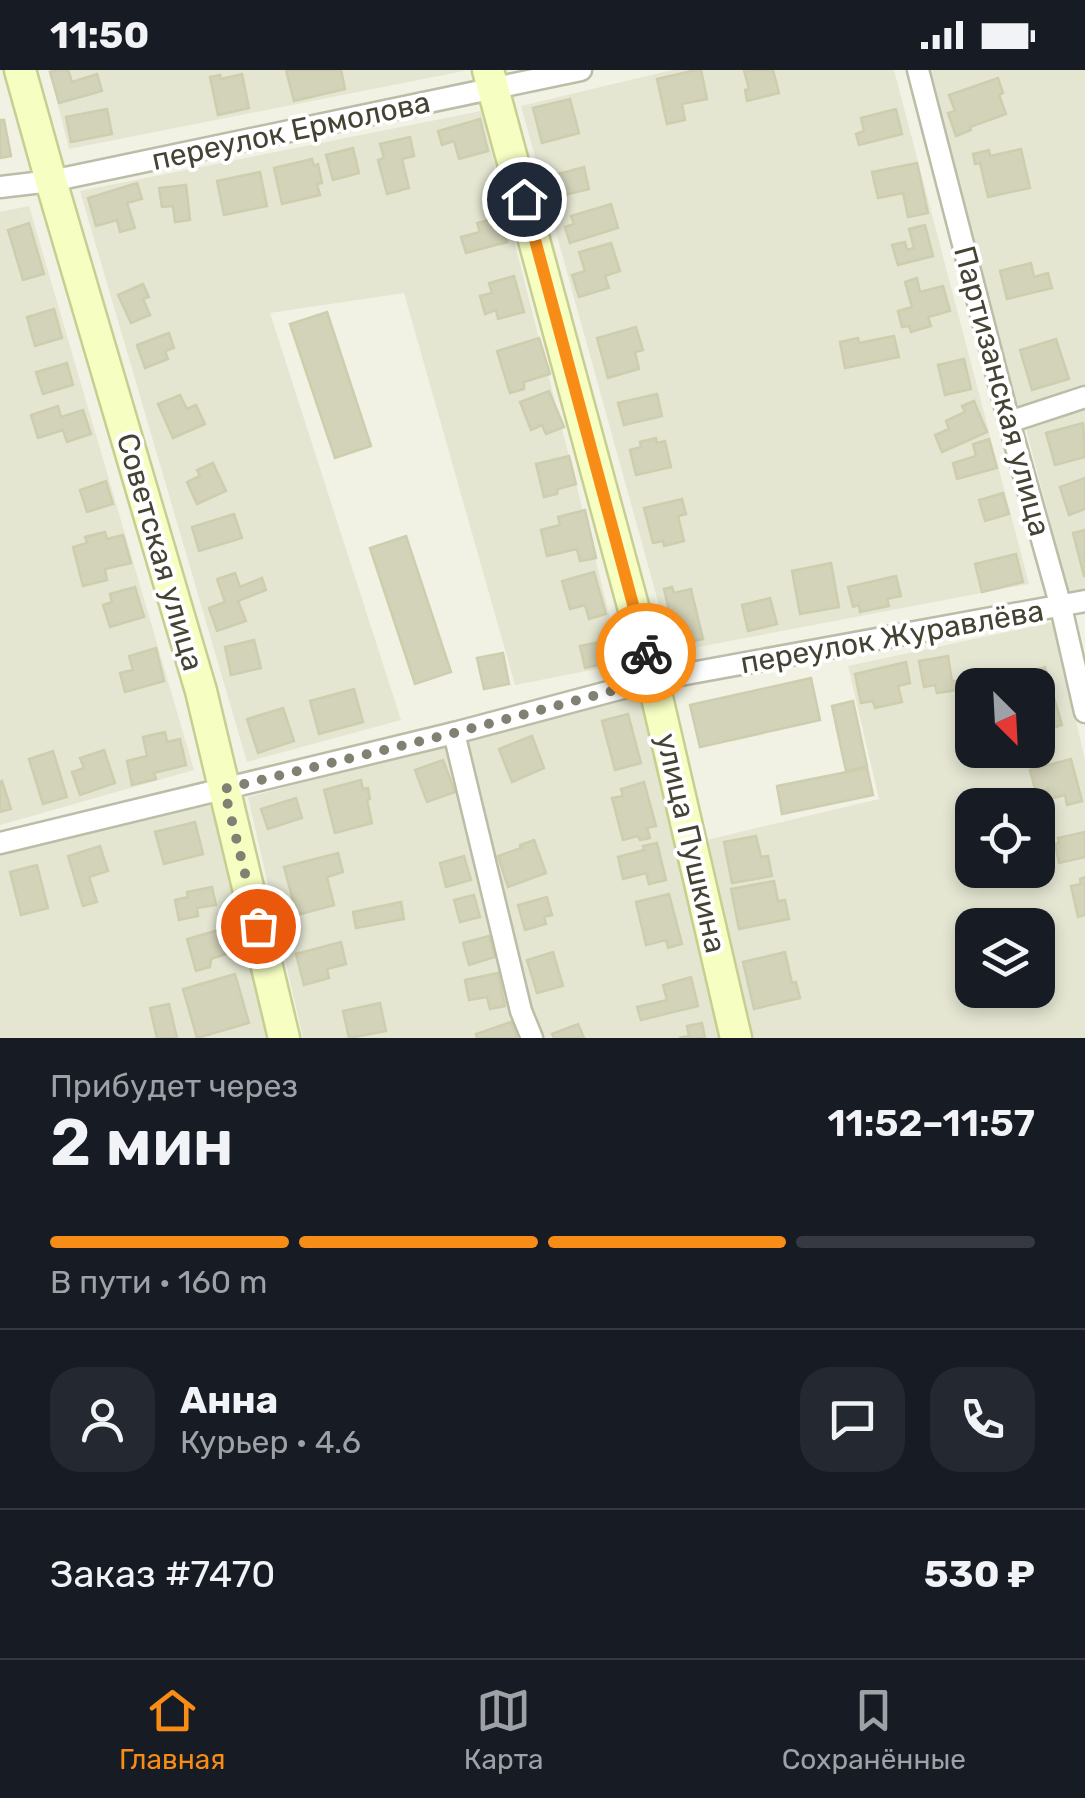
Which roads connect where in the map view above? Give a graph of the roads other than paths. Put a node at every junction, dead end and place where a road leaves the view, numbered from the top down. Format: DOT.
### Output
graph roads {
  1 [pos="20,70"];
  2 [pos="581,70"];
  3 [pos="918,70"];
  4 [pos="491,79"];
  5 [pos="51,181"];
  6 [pos="0,187"];
  7 [pos="1085,397"];
  8 [pos="1009,422"];
  9 [pos="1085,601"];
  10 [pos="1061,607"];
  11 [pos="653,680"];
  12 [pos="1085,712"];
  13 [pos="454,733"];
  14 [pos="224,789"];
  15 [pos="0,844"];
  16 [pos="284,1038"];
  17 [pos="532,1038"];
  18 [pos="736,1038"];
  1 -- 5 [label="main road, Советская улица"];
  2 -- 4 [label="street, переулок Ермолова"];
  3 -- 8 [label="street, Партизанская улица"];
  4 -- 5 [label="street, переулок Ермолова"];
  4 -- 11 [label="main road, улица Пушкина"];
  5 -- 6 [label="street, переулок Ермолова"];
  5 -- 14 [label="main road, Советская улица"];
  7 -- 8 [label="street"];
  8 -- 10 [label="street, Партизанская улица"];
  9 -- 10 [label="street, переулок Журавлёва"];
  10 -- 11 [label="street, переулок Журавлёва"];
  10 -- 12 [label="street, Партизанская улица"];
  11 -- 13 [label="street, переулок Журавлёва"];
  11 -- 18 [label="main road, улица Пушкина"];
  13 -- 14 [label="street, переулок Журавлёва"];
  13 -- 17 [label="street"];
  14 -- 15 [label="street, переулок Журавлёва"];
  14 -- 16 [label="main road, Советская улица"];
}
